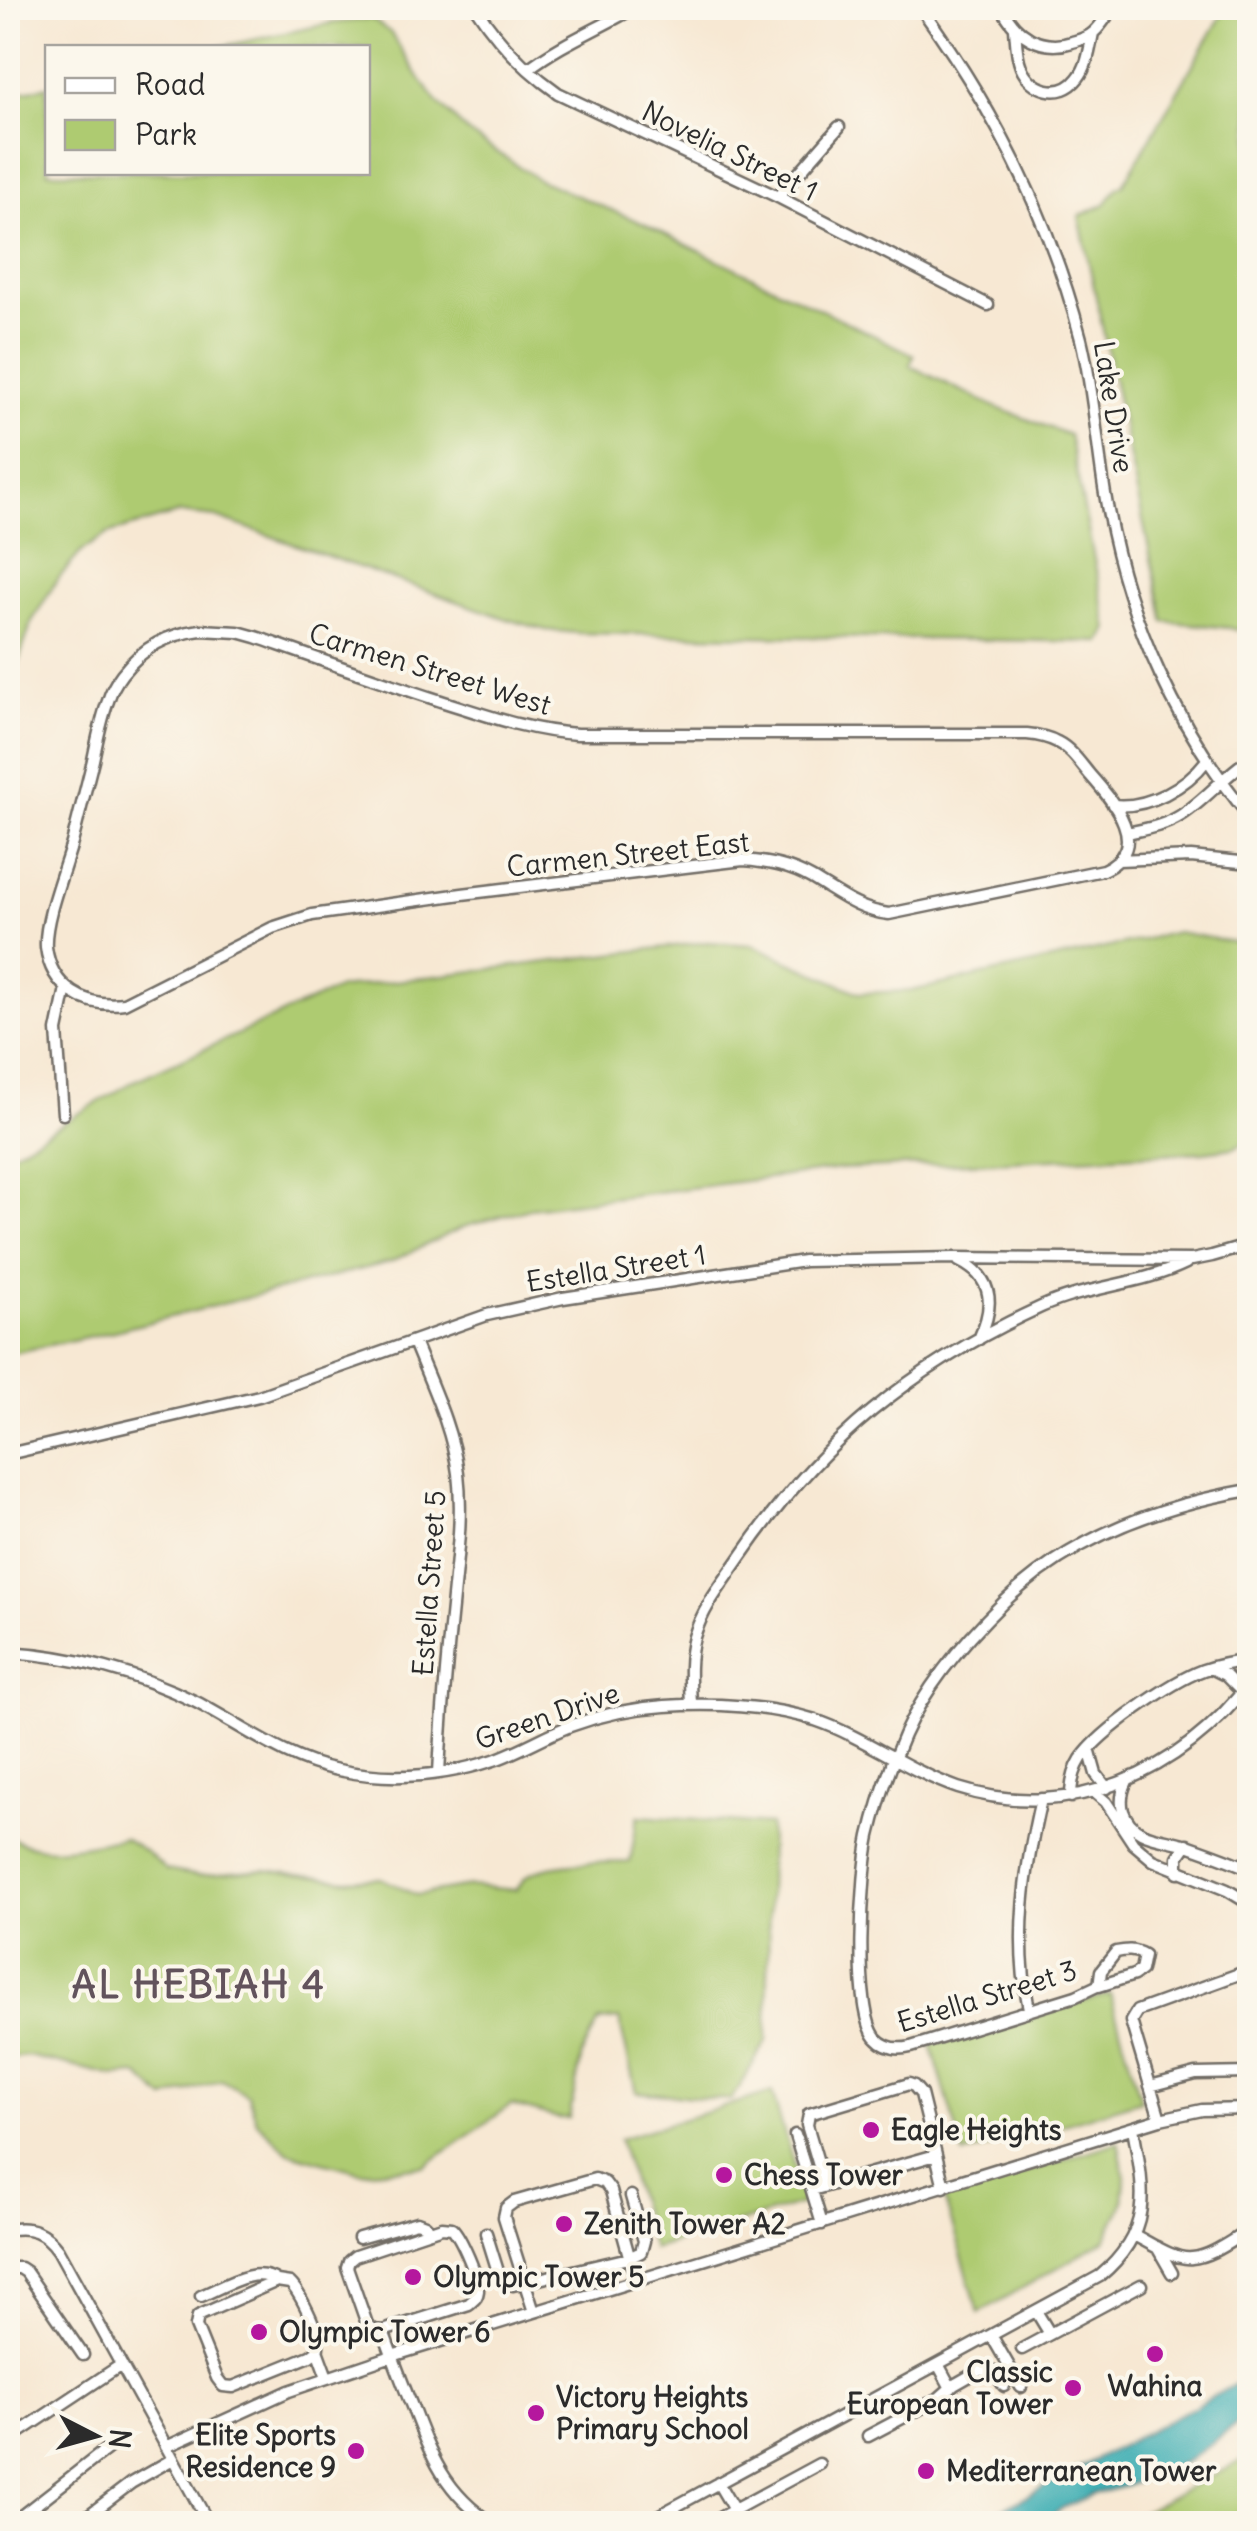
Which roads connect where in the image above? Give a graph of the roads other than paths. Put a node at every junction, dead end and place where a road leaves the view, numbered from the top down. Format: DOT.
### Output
graph roads {
  1 [pos="476,8"];
  2 [pos="634,8"];
  3 [pos="921,8"];
  4 [pos="1002,8"];
  5 [pos="1113,8"];
  6 [pos="1014,28"];
  7 [pos="1094,33"];
  8 [pos="528,69"];
  9 [pos="839,127"];
  10 [pos="778,197"];
  11 [pos="988,305"];
  12 [pos="1207,760"];
  13 [pos="1250,760"];
  14 [pos="1222,779"];
  15 [pos="1113,804"];
  16 [pos="1250,817"];
  17 [pos="1127,833"];
  18 [pos="1118,860"];
  19 [pos="1250,862"];
  20 [pos="66,988"];
  21 [pos="76,1094"];
  22 [pos="61,1095"];
  23 [pos="63,1114"];
  24 [pos="1250,1245"];
  25 [pos="954,1258"];
  26 [pos="1192,1260"];
  27 [pos="979,1339"];
  28 [pos="414,1342"];
  29 [pos="8,1454"];
  30 [pos="1250,1490"];
  31 [pos="8,1652"];
  32 [pos="1250,1660"];
  33 [pos="1210,1668"];
  34 [pos="1250,1682"];
  35 [pos="1242,1692"];
  36 [pos="691,1705"];
  37 [pos="1089,1749"];
  38 [pos="896,1758"];
  39 [pos="439,1774"];
  40 [pos="1128,1781"];
  41 [pos="1107,1788"];
  42 [pos="1094,1792"];
  43 [pos="1071,1797"];
  44 [pos="1041,1799"];
  45 [pos="1187,1844"];
  46 [pos="1250,1869"];
  47 [pos="1178,1872"];
  48 [pos="1250,1904"];
  49 [pos="1250,1974"];
  50 [pos="1100,1986"];
  51 [pos="1029,2009"];
  52 [pos="1250,2073"];
  53 [pos="1150,2086"];
  54 [pos="1250,2109"];
  55 [pos="1160,2119"];
  56 [pos="1133,2128"];
  57 [pos="795,2135"];
  58 [pos="936,2155"];
  59 [pos="826,2186"];
  60 [pos="944,2187"];
  61 [pos="812,2190"];
  62 [pos="631,2196"];
  63 [pos="822,2224"];
  64 [pos="8,2230"];
  65 [pos="1250,2230"];
  66 [pos="430,2231"];
  67 [pos="486,2233"];
  68 [pos="1134,2235"];
  69 [pos="359,2238"];
  70 [pos="1156,2246"];
  71 [pos="629,2258"];
  72 [pos="8,2268"];
  73 [pos="1172,2273"];
  74 [pos="636,2281"];
  75 [pos="278,2282"];
  76 [pos="525,2284"];
  77 [pos="1142,2285"];
  78 [pos="200,2296"];
  79 [pos="465,2306"];
  80 [pos="1036,2310"];
  81 [pos="534,2312"];
  82 [pos="473,2330"];
  83 [pos="382,2331"];
  84 [pos="1050,2334"];
  85 [pos="991,2335"];
  86 [pos="1022,2349"];
  87 [pos="317,2350"];
  88 [pos="83,2355"];
  89 [pos="392,2356"];
  90 [pos="938,2364"];
  91 [pos="121,2365"];
  92 [pos="327,2377"];
  93 [pos="1004,2386"];
  94 [pos="233,2387"];
  95 [pos="1022,2387"];
  96 [pos="951,2388"];
  97 [pos="246,2410"];
  98 [pos="868,2436"];
  99 [pos="8,2440"];
  100 [pos="112,2445"];
  101 [pos="166,2446"];
  102 [pos="173,2459"];
  103 [pos="819,2464"];
  104 [pos="718,2482"];
  105 [pos="734,2510"];
  106 [pos="710,2523"];
  107 [pos="11,2524"];
  108 [pos="78,2524"];
  109 [pos="210,2524"];
  110 [pos="492,2524"];
  111 [pos="643,2524"];
  1 -- 8 [label="street, Novelia Street 1"];
  2 -- 8 [label="street"];
  3 -- 12 [label="street, Lake Drive"];
  4 -- 6 [label="street"];
  5 -- 7 [label="street"];
  6 -- 7 [label="street"];
  6 -- 7 [label="street"];
  8 -- 10 [label="street, Novelia Street 1"];
  9 -- 10 [label="street"];
  10 -- 11 [label="street, Novelia Street 1"];
  12 -- 14 [label="street, Lake Drive"];
  12 -- 15 [label="street"];
  13 -- 14 [label="street"];
  14 -- 16 [label="street, Lake Drive"];
  14 -- 17 [label="street"];
  15 -- 17 [label="street, Carmen Street West"];
  15 -- 20 [label="street, Carmen Street West"];
  17 -- 18 [label="street"];
  18 -- 19 [label="street, Carmen Street East"];
  18 -- 20 [label="street, Carmen Street East"];
  20 -- 22 [label="street"];
  21 -- 22 [label="street"];
  22 -- 23 [label="street"];
  24 -- 26 [label="street, Estella Street 1"];
  25 -- 26 [label="street, Estella Street 1"];
  25 -- 27 [label="street"];
  25 -- 28 [label="street, Estella Street 1"];
  26 -- 27 [label="street"];
  27 -- 36 [label="street"];
  28 -- 29 [label="street, Estella Street 1"];
  28 -- 39 [label="street, Estella Street 5"];
  30 -- 38 [label="street"];
  31 -- 39 [label="street, Green Drive"];
  32 -- 33 [label="street"];
  33 -- 35 [label="street"];
  33 -- 37 [label="street"];
  34 -- 35 [label="street, Green Drive"];
  35 -- 40 [label="street, Green Drive"];
  36 -- 38 [label="street, Green Drive"];
  36 -- 39 [label="street, Green Drive"];
  37 -- 41 [label="street"];
  37 -- 43 [label="street"];
  38 -- 44 [label="street, Green Drive"];
  38 -- 51 [label="street, Estella Street 3"];
  40 -- 41 [label="street, Green Drive"];
  40 -- 45 [label="street"];
  41 -- 42 [label="street, Green Drive"];
  42 -- 43 [label="street, Green Drive"];
  42 -- 47 [label="street"];
  43 -- 44 [label="street, Green Drive"];
  44 -- 51 [label="street"];
  45 -- 46 [label="street"];
  45 -- 47 [label="street"];
  47 -- 48 [label="street"];
  49 -- 53 [label="street"];
  50 -- 50 [label="street, Estella Street 3"];
  50 -- 51 [label="street, Estella Street 3"];
  52 -- 53 [label="street"];
  53 -- 55 [label="street"];
  54 -- 55 [label="street"];
  55 -- 56 [label="street"];
  56 -- 60 [label="street"];
  56 -- 68 [label="street"];
  57 -- 61 [label="street"];
  58 -- 59 [label="street"];
  58 -- 59 [label="street"];
  58 -- 60 [label="street"];
  59 -- 61 [label="street"];
  60 -- 63 [label="street"];
  61 -- 63 [label="street"];
  62 -- 71 [label="street"];
  63 -- 74 [label="street"];
  64 -- 91 [label="street"];
  65 -- 70 [label="street"];
  66 -- 69 [label="street"];
  66 -- 79 [label="street"];
  66 -- 83 [label="street"];
  67 -- 76 [label="street"];
  68 -- 70 [label="street"];
  68 -- 80 [label="street"];
  70 -- 73 [label="street"];
  71 -- 74 [label="street"];
  71 -- 76 [label="street"];
  71 -- 76 [label="street"];
  72 -- 88 [label="street"];
  74 -- 81 [label="street"];
  75 -- 78 [label="street"];
  75 -- 87 [label="street"];
  75 -- 94 [label="street"];
  76 -- 81 [label="street"];
  77 -- 84 [label="street"];
  79 -- 82 [label="street"];
  79 -- 83 [label="street"];
  80 -- 84 [label="street"];
  80 -- 85 [label="street"];
  81 -- 82 [label="street"];
  82 -- 89 [label="street"];
  83 -- 89 [label="street"];
  84 -- 86 [label="street"];
  85 -- 90 [label="street"];
  85 -- 95 [label="street"];
  87 -- 92 [label="street"];
  87 -- 94 [label="street"];
  89 -- 92 [label="street"];
  89 -- 110 [label="street"];
  90 -- 96 [label="street"];
  90 -- 104 [label="street"];
  91 -- 99 [label="street"];
  91 -- 101 [label="street"];
  92 -- 97 [label="street"];
  93 -- 96 [label="street"];
  94 -- 97 [label="street"];
  96 -- 98 [label="street"];
  97 -- 101 [label="street"];
  100 -- 107 [label="street"];
  101 -- 102 [label="street"];
  102 -- 108 [label="street"];
  102 -- 109 [label="street"];
  103 -- 105 [label="street"];
  104 -- 105 [label="street"];
  104 -- 111 [label="street"];
  105 -- 106 [label="street"];
}
